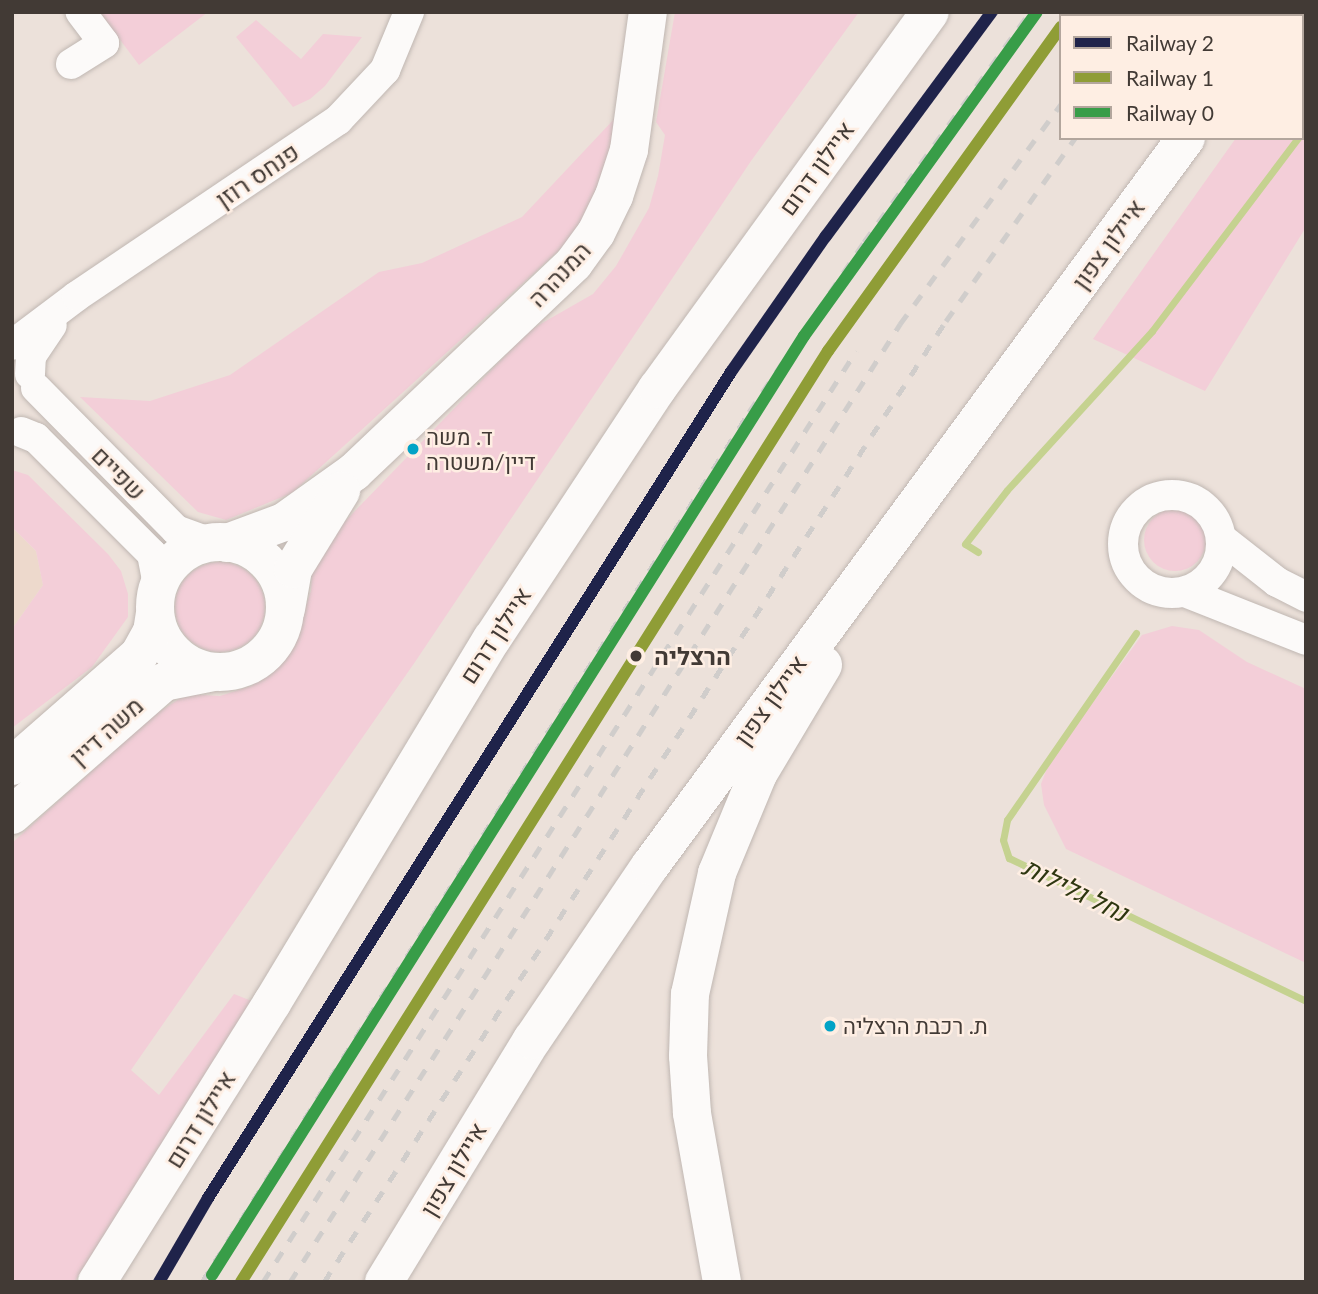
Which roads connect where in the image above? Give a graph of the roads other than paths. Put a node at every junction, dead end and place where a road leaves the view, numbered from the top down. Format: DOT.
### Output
graph roads {
  1 [pos="81,12"];
  2 [pos="409,12"];
  3 [pos="648,12"];
  4 [pos="930,12"];
  5 [pos="71,64"];
  6 [pos="1185,140"];
  7 [pos="67,305"];
  8 [pos="12,345"];
  9 [pos="26,373"];
  10 [pos="16,434"];
  11 [pos="354,472"];
  12 [pos="930,486"];
  13 [pos="1221,538"];
  14 [pos="220,543"];
  15 [pos="1185,592"];
  16 [pos="1306,597"];
  17 [pos="157,598"];
  18 [pos="285,613"];
  19 [pos="1306,639"];
  20 [pos="213,672"];
  21 [pos="12,766"];
  22 [pos="12,815"];
  23 [pos="97,1282"];
  24 [pos="384,1282"];
  25 [pos="722,1282"];
  1 -- 5 [label="street"];
  2 -- 7 [label="street, פנחס רוזן"];
  3 -- 11 [label="main road, המנהרה"];
  4 -- 23 [label="main road, איילון דרום"];
  6 -- 12 [label="main road, איילון צפון"];
  7 -- 8 [label="street, פנחס רוזן"];
  7 -- 9 [label="street, פנחס רוזן"];
  9 -- 10 [label="street, שפיים"];
  9 -- 14 [label="street, שפיים"];
  10 -- 17 [label="street, שפיים"];
  11 -- 14 [label="main road, המנהרה"];
  11 -- 18 [label="main road, המנהרה"];
  12 -- 24 [label="main road, איילון צפון"];
  12 -- 25 [label="main road"];
  13 -- 15 [label="street"];
  13 -- 15 [label="street"];
  13 -- 16 [label="street"];
  14 -- 17 [label="main road"];
  14 -- 18 [label="main road"];
  15 -- 19 [label="street"];
  17 -- 20 [label="main road"];
  17 -- 21 [label="main road, משה דיין"];
  18 -- 20 [label="main road"];
  20 -- 22 [label="main road, משה דיין"];
}
